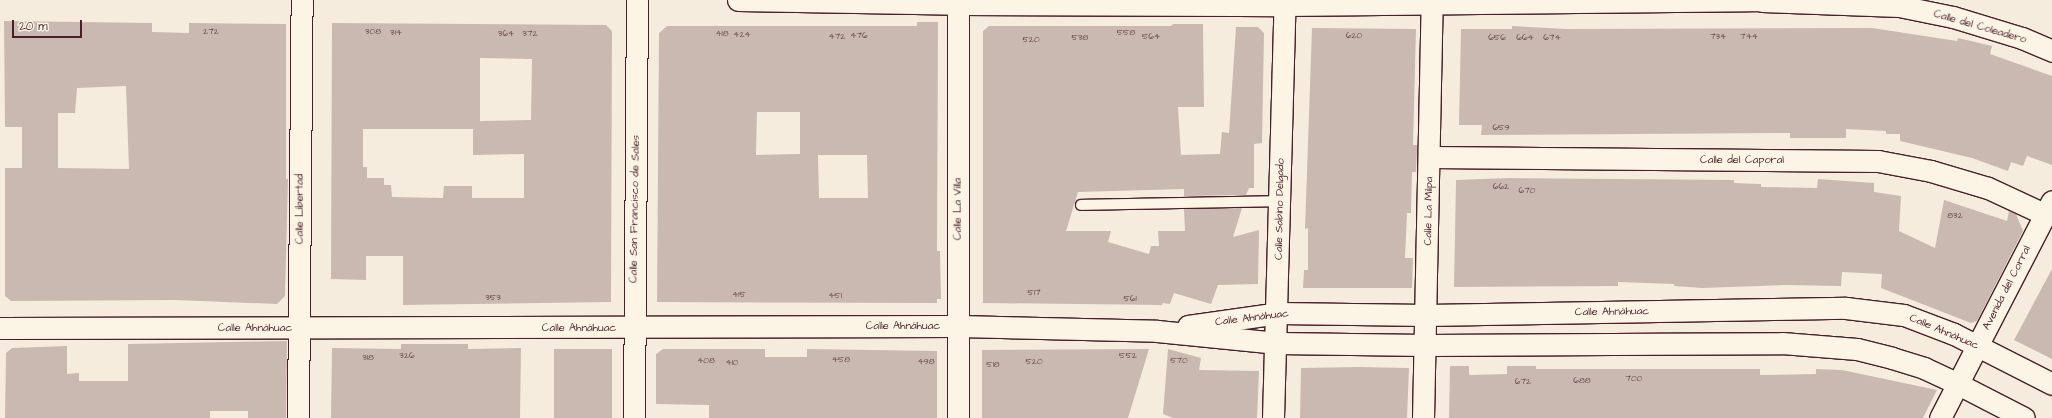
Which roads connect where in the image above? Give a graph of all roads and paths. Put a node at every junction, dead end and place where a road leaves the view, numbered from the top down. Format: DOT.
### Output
graph roads {
  1 [pos="302,0"];
  2 [pos="637,0"];
  3 [pos="738,0"];
  4 [pos="1765,1"];
  5 [pos="958,2"];
  6 [pos="1611,2"];
  7 [pos="1285,3"];
  8 [pos="1432,4"];
  9 [pos="2052,51"];
  10 [pos="1430,157"];
  11 [pos="1280,201"];
  12 [pos="1081,205"];
  13 [pos="2048,208"];
  14 [pos="1278,313"];
  15 [pos="1427,315"];
  16 [pos="958,326"];
  17 [pos="634,327"];
  18 [pos="0,328"];
  19 [pos="299,329"];
  20 [pos="1157,331"];
  21 [pos="1277,343"];
  22 [pos="1426,345"];
  23 [pos="1978,346"];
  24 [pos="1958,384"];
  25 [pos="2052,384"];
  26 [pos="298,418"];
  27 [pos="634,418"];
  28 [pos="958,418"];
  29 [pos="1273,418"];
  30 [pos="1423,418"];
  31 [pos="1940,418"];
  32 [pos="2024,418"];
  1 -- 19 [label="street, Calle Libertad"];
  2 -- 17 [label="street, Calle San Francisco de Sales"];
  3 -- 5 [label="street, Calle del Coleadero"];
  4 -- 6 [label="street, Calle del Coleadero"];
  4 -- 9 [label="street, Calle del Coleadero"];
  5 -- 7 [label="street, Calle del Coleadero"];
  5 -- 16 [label="street, Calle La Villa"];
  6 -- 8 [label="street, Calle del Coleadero"];
  7 -- 8 [label="street, Calle del Coleadero"];
  7 -- 11 [label="street, Calle Sabino Delgado"];
  8 -- 10 [label="street, Calle La Milpa"];
  10 -- 13 [label="street, Calle del Caporal"];
  10 -- 15 [label="street, Calle La Milpa"];
  11 -- 12 [label="lane"];
  11 -- 14 [label="street, Calle Sabino Delgado"];
  13 -- 23 [label="street, Avenida del Corral"];
  14 -- 15 [label="street, Calle Ahnáhuac"];
  14 -- 20 [label="street, Calle Ahnáhuac"];
  14 -- 21 [label="street, Calle Sabino Delgado"];
  15 -- 22 [label="street, Calle La Milpa"];
  15 -- 23 [label="street, Calle Ahnáhuac"];
  16 -- 17 [label="street, Calle Ahnáhuac"];
  16 -- 20 [label="street, Calle Ahnáhuac"];
  16 -- 28 [label="street, Calle La Villa"];
  17 -- 19 [label="street, Calle Ahnáhuac"];
  17 -- 27 [label="street, Calle San Francisco de Sales"];
  18 -- 19 [label="street, Calle Ahnáhuac"];
  19 -- 26 [label="street, Calle Libertad"];
  20 -- 21 [label="street, Calle Ahnáhuac"];
  21 -- 22 [label="street, Calle Ahnáhuac"];
  21 -- 29 [label="street, Calle Sabino Delgado"];
  22 -- 24 [label="street, Calle Ahnáhuac"];
  22 -- 30 [label="street, Calle La Milpa"];
  23 -- 24 [label="street, Avenida del Corral"];
  23 -- 25 [label="street, Calle Ahnáhuac"];
  24 -- 31 [label="street, Avenida del Corral"];
  24 -- 32 [label="street, Calle Ahnáhuac"];
}
